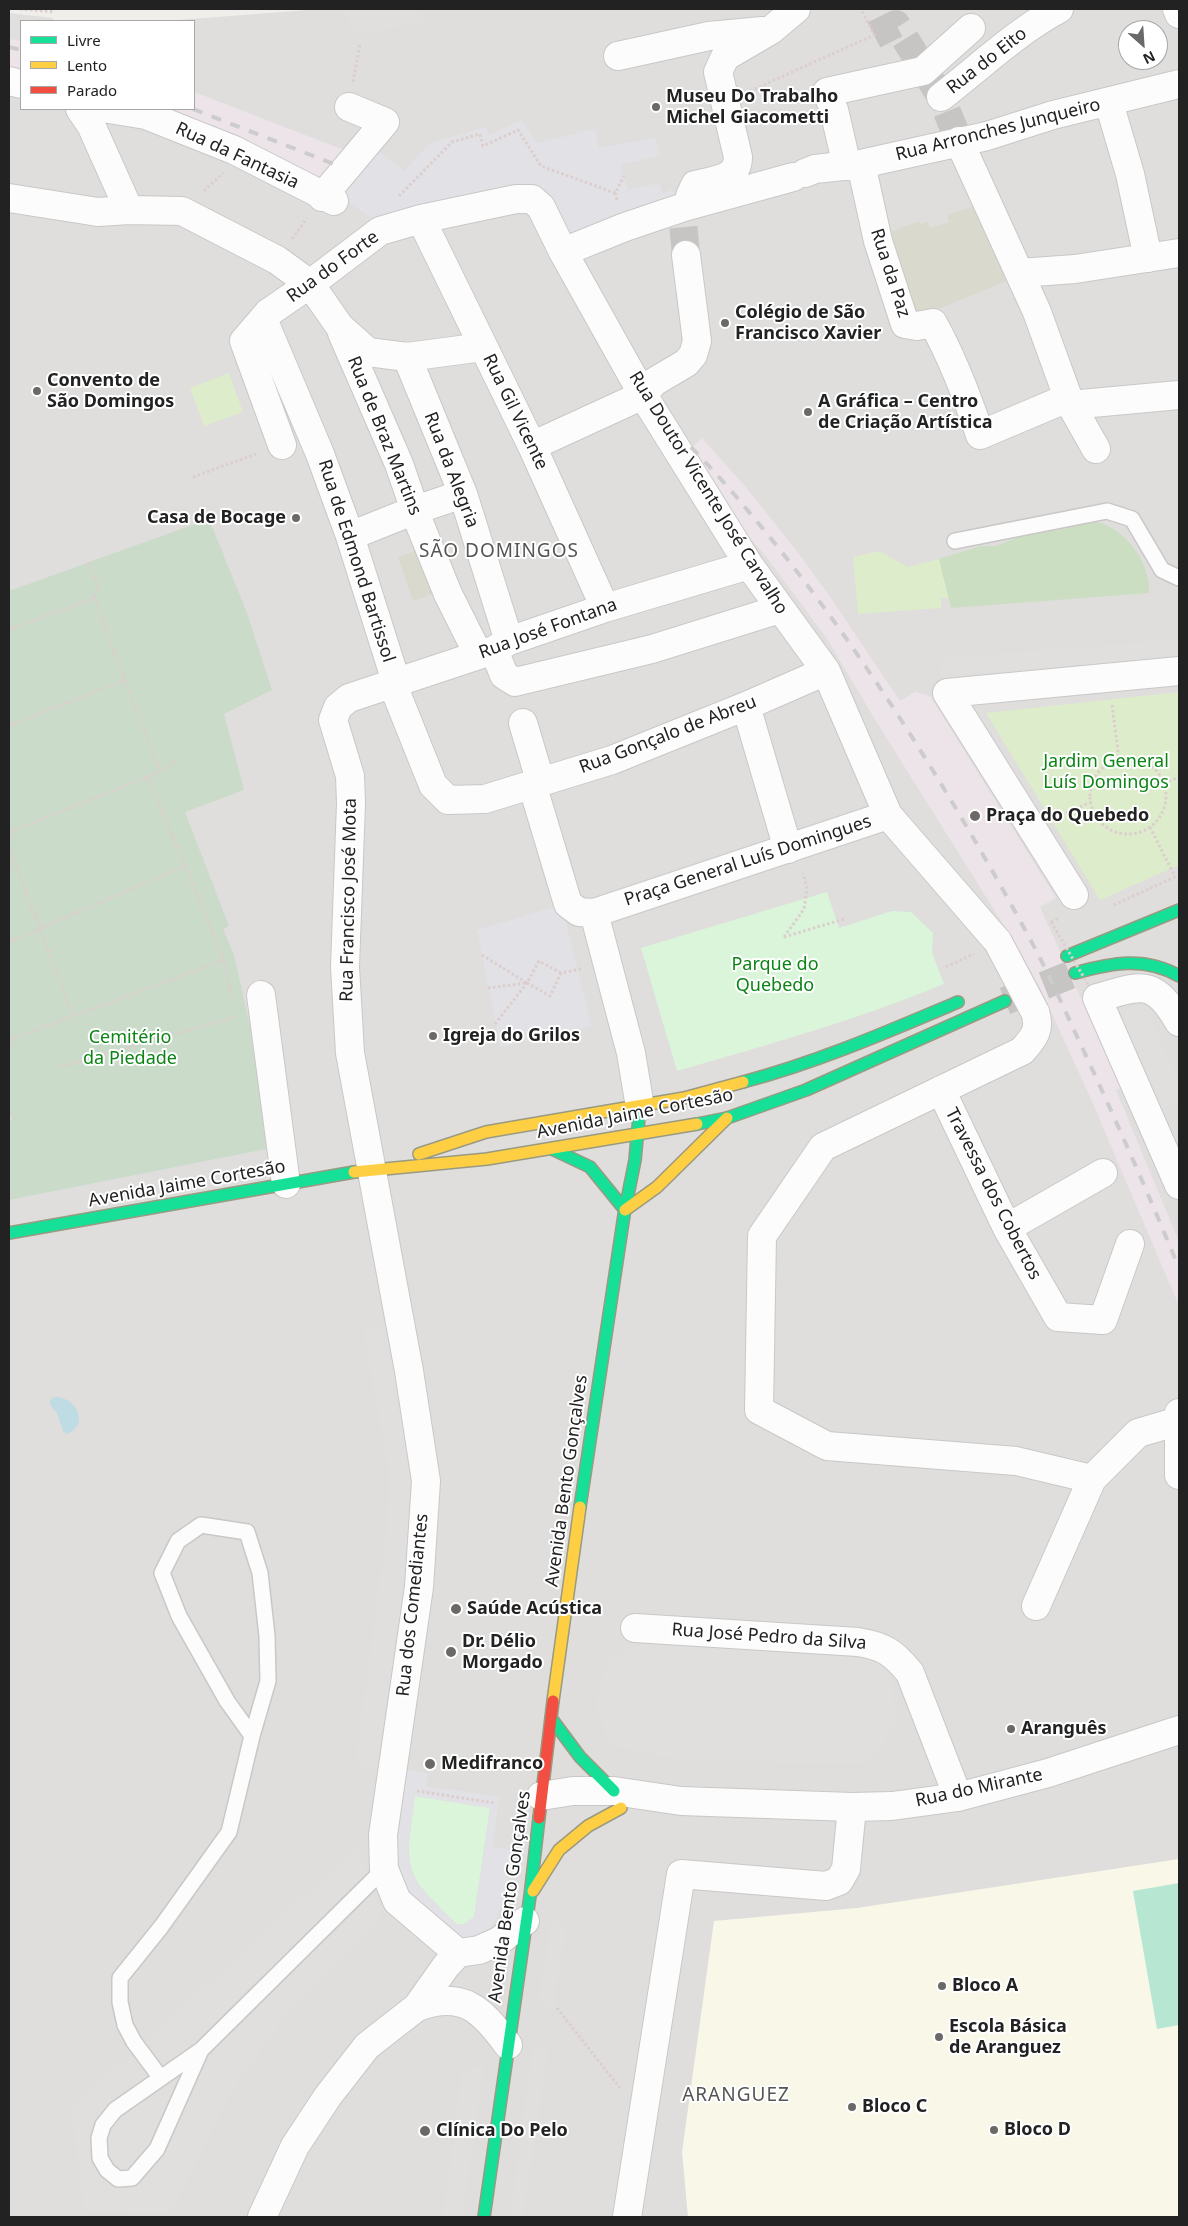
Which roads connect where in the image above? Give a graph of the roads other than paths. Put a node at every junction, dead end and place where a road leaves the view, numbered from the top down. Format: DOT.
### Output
graph roads {
  1 [pos="796,9"];
  2 [pos="1060,9"];
  3 [pos="1177,9"];
  4 [pos="1179,14"];
  5 [pos="971,28"];
  6 [pos="771,30"];
  7 [pos="618,56"];
  8 [pos="1179,84"];
  9 [pos="941,97"];
  10 [pos="1108,103"];
  11 [pos="349,107"];
  12 [pos="81,110"];
  13 [pos="115,110"];
  14 [pos="959,141"];
  15 [pos="854,165"];
  16 [pos="690,196"];
  17 [pos="9,198"];
  18 [pos="496,203"];
  19 [pos="129,210"];
  20 [pos="422,219"];
  21 [pos="563,252"];
  22 [pos="686,255"];
  23 [pos="1178,257"];
  24 [pos="1148,258"];
  25 [pos="1020,273"];
  26 [pos="310,284"];
  27 [pos="263,319"];
  28 [pos="340,327"];
  29 [pos="483,347"];
  30 [pos="407,356"];
  31 [pos="643,395"];
  32 [pos="1179,395"];
  33 [pos="1070,403"];
  34 [pos="532,446"];
  35 [pos="270,449"];
  36 [pos="1096,449"];
  37 [pos="463,494"];
  38 [pos="415,510"];
  39 [pos="350,536"];
  40 [pos="955,541"];
  41 [pos="749,565"];
  42 [pos="1179,578"];
  43 [pos="604,608"];
  44 [pos="780,609"];
  45 [pos="493,648"];
  46 [pos="826,671"];
  47 [pos="1179,671"];
  48 [pos="393,685"];
  49 [pos="349,698"];
  50 [pos="746,706"];
  51 [pos="523,723"];
  52 [pos="536,782"];
  53 [pos="448,800"];
  54 [pos="888,815"];
  55 [pos="788,849"];
  56 [pos="1074,895"];
  57 [pos="1179,910"];
  58 [pos="594,912"];
  59 [pos="1067,956"];
  60 [pos="1075,973"];
  61 [pos="1179,976"];
  62 [pos="261,995"];
  63 [pos="973,996"];
  64 [pos="1005,1002"];
  65 [pos="1179,1022"];
  66 [pos="941,1090"];
  67 [pos="640,1106"];
  68 [pos="727,1118"];
  69 [pos="639,1135"];
  70 [pos="552,1149"];
  71 [pos="371,1169"];
  72 [pos="1104,1173"];
  73 [pos="286,1184"];
  74 [pos="1179,1185"];
  75 [pos="625,1210"];
  76 [pos="1007,1228"];
  77 [pos="9,1232"];
  78 [pos="1130,1244"];
  79 [pos="1179,1413"];
  80 [pos="1179,1420"];
  81 [pos="1179,1476"];
  82 [pos="1092,1479"];
  83 [pos="1036,1606"];
  84 [pos="635,1628"];
  85 [pos="551,1718"];
  86 [pos="1179,1730"];
  87 [pos="252,1736"];
  88 [pos="542,1796"];
  89 [pos="958,1797"];
  90 [pos="618,1800"];
  91 [pos="852,1808"];
  92 [pos="384,1869"];
  93 [pos="527,1908"];
  94 [pos="458,1953"];
  95 [pos="417,2008"];
  96 [pos="508,2045"];
  97 [pos="201,2050"];
  98 [pos="160,2077"];
  99 [pos="262,2217"];
  100 [pos="484,2217"];
  101 [pos="627,2217"];
  1 -- 6 [label="street"];
  2 -- 9 [label="street, Rua do Eito"];
  3 -- 4 [label="street"];
  5 -- 15 [label="street"];
  6 -- 7 [label="street"];
  6 -- 16 [label="street"];
  8 -- 10 [label="street, Rua Arronches Junqueiro"];
  10 -- 14 [label="street, Rua Arronches Junqueiro"];
  10 -- 24 [label="street"];
  11 -- 13 [label="street, Rua da Fantasia"];
  12 -- 19 [label="street"];
  14 -- 15 [label="street, Rua Arronches Junqueiro"];
  14 -- 25 [label="street"];
  15 -- 21 [label="street, Rua Arronches Junqueiro"];
  15 -- 33 [label="street, Rua da Paz"];
  17 -- 19 [label="street"];
  18 -- 20 [label="street, Rua do Forte"];
  18 -- 21 [label="street, Rua Doutor Vicente José Carvalho"];
  19 -- 26 [label="street"];
  20 -- 26 [label="street, Rua do Forte"];
  20 -- 29 [label="street, Rua Gil Vicente"];
  21 -- 31 [label="street, Rua Doutor Vicente José Carvalho"];
  22 -- 31 [label="street"];
  23 -- 24 [label="street"];
  24 -- 25 [label="street"];
  25 -- 33 [label="street"];
  26 -- 27 [label="street, Rua do Forte"];
  26 -- 28 [label="street"];
  27 -- 35 [label="street, Rua do Forte"];
  27 -- 39 [label="street, Rua de Edmond Bartissol"];
  28 -- 30 [label="street"];
  28 -- 38 [label="street, Rua de Braz Martins"];
  29 -- 30 [label="street"];
  29 -- 34 [label="street, Rua Gil Vicente"];
  30 -- 37 [label="street, Rua da Alegria"];
  31 -- 34 [label="street"];
  31 -- 41 [label="street, Rua Doutor Vicente José Carvalho"];
  32 -- 33 [label="street"];
  33 -- 36 [label="street"];
  34 -- 43 [label="street, Rua Gil Vicente"];
  37 -- 38 [label="street"];
  37 -- 45 [label="street, Rua da Alegria"];
  38 -- 39 [label="street"];
  38 -- 45 [label="street, Rua de Braz Martins"];
  39 -- 48 [label="street, Rua de Edmond Bartissol"];
  40 -- 42 [label="lane"];
  41 -- 43 [label="street, Rua José Fontana"];
  41 -- 44 [label="street, Rua Doutor Vicente José Carvalho"];
  43 -- 45 [label="street, Rua José Fontana"];
  44 -- 45 [label="street"];
  44 -- 46 [label="street, Rua Doutor Vicente José Carvalho"];
  45 -- 48 [label="street, Rua José Fontana"];
  46 -- 50 [label="street, Rua Gonçalo de Abreu"];
  46 -- 54 [label="street, Rua Doutor Vicente José Carvalho"];
  47 -- 56 [label="street"];
  48 -- 49 [label="street, Rua José Fontana"];
  48 -- 53 [label="street, Rua de Edmond Bartissol"];
  49 -- 71 [label="street, Rua Francisco José Mota"];
  50 -- 52 [label="street, Rua Gonçalo de Abreu"];
  50 -- 55 [label="street"];
  51 -- 52 [label="street"];
  52 -- 53 [label="street, Rua Gonçalo de Abreu"];
  52 -- 58 [label="street"];
  54 -- 55 [label="street, Praça General Luís Domingues"];
  54 -- 66 [label="street, Praça General Luís Domingues, bridge"];
  55 -- 58 [label="street, Praça General Luís Domingues"];
  57 -- 59 [label="main road"];
  58 -- 67 [label="street"];
  60 -- 61 [label="main road"];
  62 -- 73 [label="street"];
  63 -- 67 [label="main road, Avenida Jaime Cortesão"];
  64 -- 68 [label="main road, Avenida Jaime Cortesão"];
  65 -- 74 [label="street"];
  66 -- 76 [label="street, Travessa dos Cobertos"];
  66 -- 82 [label="street, Praça General Luís Domingues"];
  67 -- 69 [label="main road, Avenida Bento Gonçalves"];
  67 -- 71 [label="main road, Avenida Jaime Cortesão"];
  68 -- 69 [label="main road, Avenida Jaime Cortesão"];
  68 -- 75 [label="main road"];
  69 -- 70 [label="main road, Avenida Jaime Cortesão"];
  69 -- 75 [label="main road, Avenida Bento Gonçalves"];
  70 -- 71 [label="main road, Avenida Jaime Cortesão"];
  70 -- 75 [label="main road"];
  71 -- 73 [label="main road, Avenida Jaime Cortesão"];
  71 -- 92 [label="street, Rua dos Comediantes"];
  72 -- 76 [label="street"];
  73 -- 77 [label="main road, Avenida Jaime Cortesão"];
  75 -- 85 [label="main road, Avenida Bento Gonçalves"];
  76 -- 78 [label="street, Travessa dos Cobertos"];
  79 -- 80 [label="street"];
  80 -- 81 [label="street"];
  80 -- 82 [label="street"];
  82 -- 83 [label="street"];
  84 -- 89 [label="street, Rua José Pedro da Silva"];
  85 -- 88 [label="main road, Avenida Bento Gonçalves"];
  85 -- 90 [label="main road"];
  86 -- 89 [label="street, Rua do Mirante"];
  87 -- 87 [label="lane"];
  87 -- 98 [label="lane"];
  88 -- 90 [label="street, Rua do Mirante"];
  88 -- 93 [label="main road, Avenida Bento Gonçalves"];
  89 -- 91 [label="street, Rua do Mirante"];
  90 -- 91 [label="street, Rua do Mirante"];
  90 -- 93 [label="main road"];
  91 -- 101 [label="street"];
  92 -- 94 [label="street, Rua dos Comediantes"];
  92 -- 97 [label="lane"];
  93 -- 94 [label="street"];
  93 -- 96 [label="main road, Avenida Bento Gonçalves"];
  94 -- 95 [label="street"];
  95 -- 96 [label="street"];
  95 -- 99 [label="street"];
  96 -- 100 [label="main road, Avenida Bento Gonçalves"];
  97 -- 98 [label="lane"];
  97 -- 98 [label="lane"];
}
